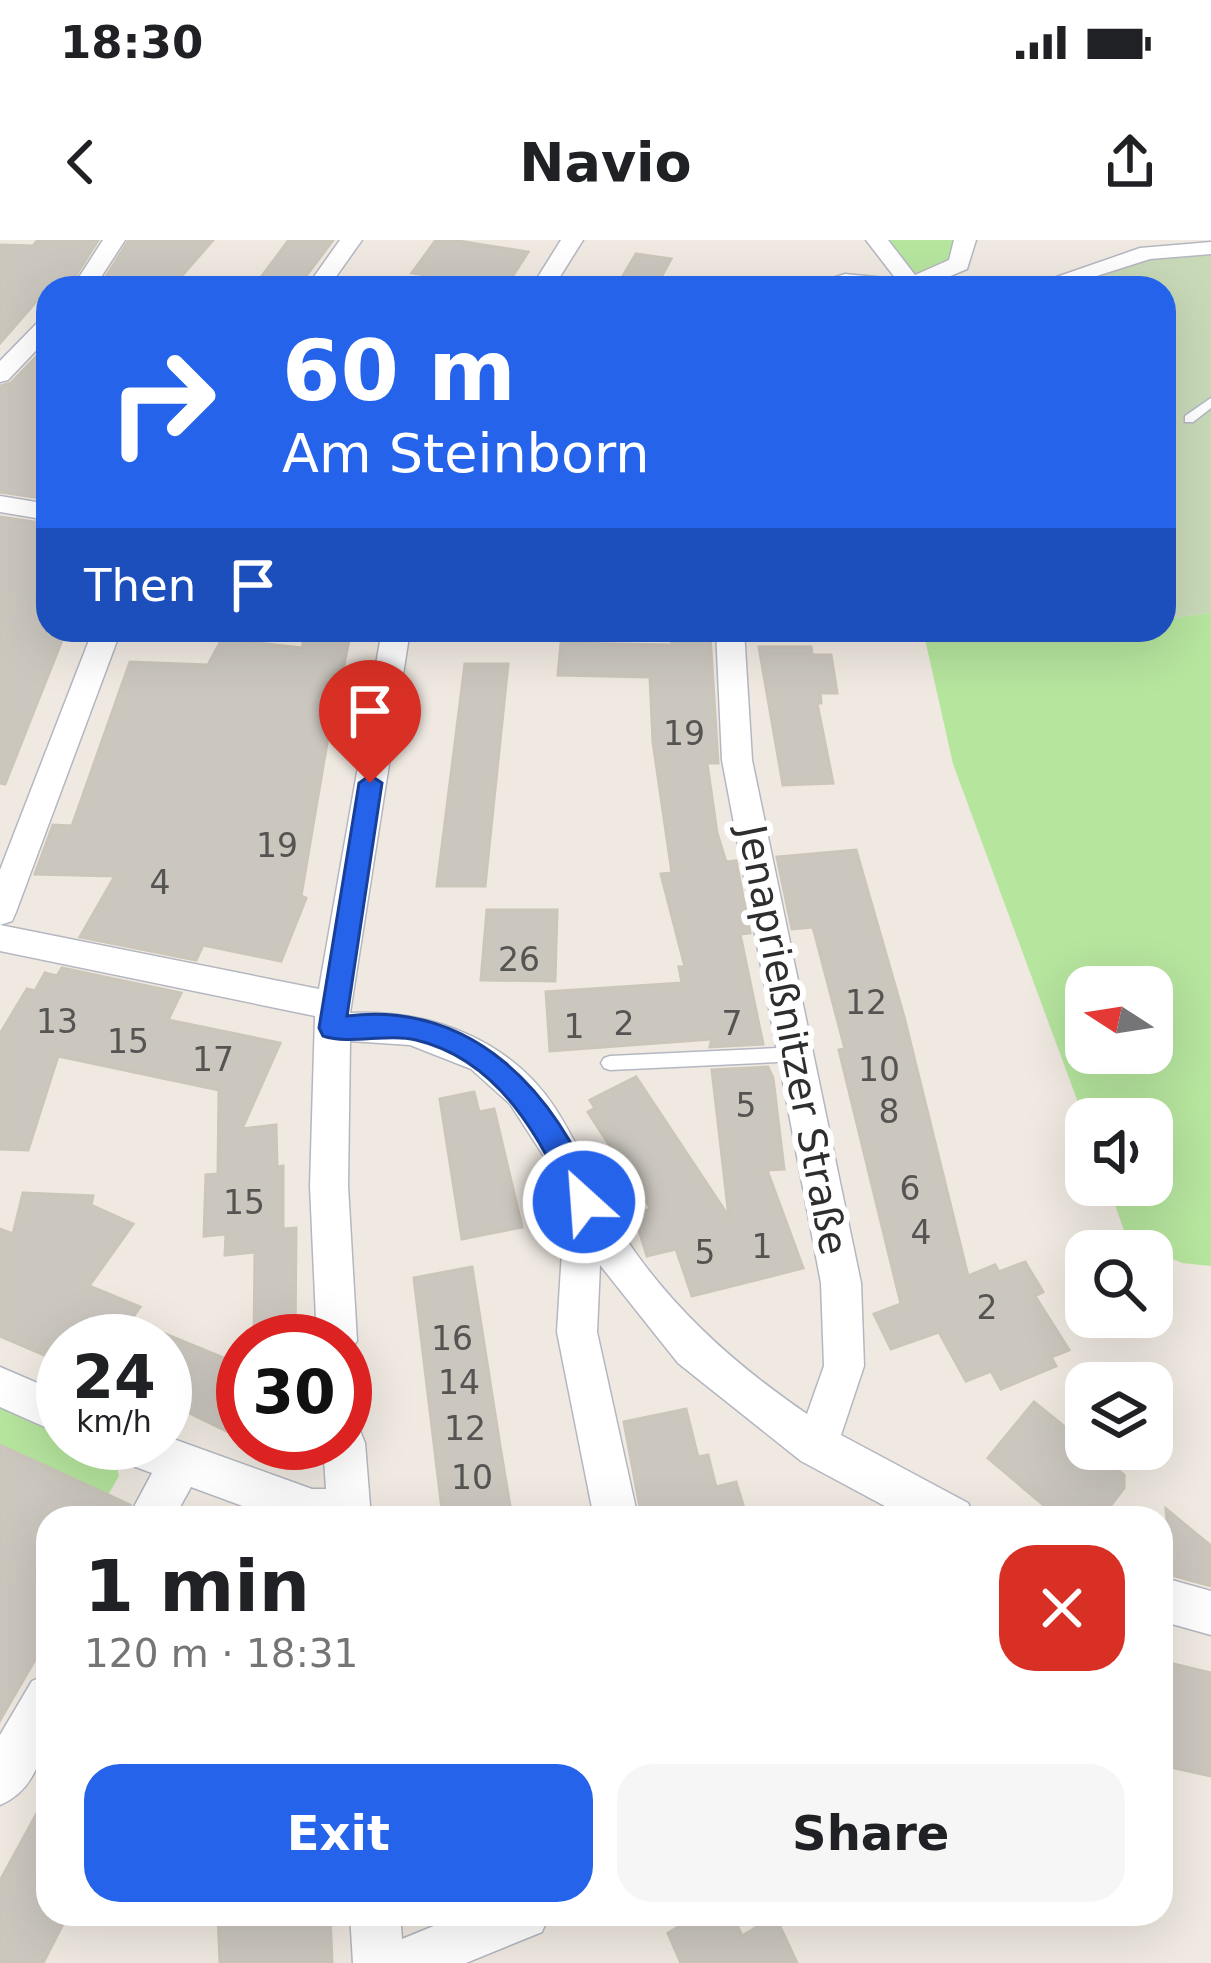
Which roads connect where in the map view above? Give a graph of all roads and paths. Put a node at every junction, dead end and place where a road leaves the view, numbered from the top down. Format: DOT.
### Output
graph roads {
  1 [pos="115,240"];
  2 [pos="351,240"];
  3 [pos="572,240"];
  4 [pos="877,240"];
  5 [pos="965,240"];
  6 [pos="1168,240"];
  7 [pos="1211,248"];
  8 [pos="1148,253"];
  9 [pos="91,276"];
  10 [pos="326,276"];
  11 [pos="550,276"];
  12 [pos="906,276"];
  13 [pos="936,276"];
  14 [pos="1074,276"];
  15 [pos="36,338"];
  16 [pos="0,375"];
  17 [pos="1211,402"];
  18 [pos="1189,419"];
  19 [pos="0,503"];
  20 [pos="36,510"];
  21 [pos="101,642"];
  22 [pos="394,642"];
  23 [pos="731,642"];
  24 [pos="0,912"];
  25 [pos="0,938"];
  26 [pos="333,1017"];
  27 [pos="798,1054"];
  28 [pos="610,1063"];
  29 [pos="584,1202"];
  30 [pos="336,1314"];
  31 [pos="0,1387"];
  32 [pos="36,1403"];
  33 [pos="816,1446"];
  34 [pos="178,1470"];
  35 [pos="192,1470"];
  36 [pos="346,1470"];
  37 [pos="157,1506"];
  38 [pos="300,1506"];
  39 [pos="348,1506"];
  40 [pos="613,1506"];
  41 [pos="930,1506"];
  42 [pos="1173,1602"];
  43 [pos="1211,1612"];
  44 [pos="36,1718"];
  45 [pos="0,1781"];
  46 [pos="376,1926"];
  47 [pos="495,1926"];
  48 [pos="379,1963"];
  49 [pos="405,1963"];
  1 -- 9 [label="street"];
  2 -- 10 [label="street"];
  3 -- 11 [label="street"];
  4 -- 12 [label="street"];
  5 -- 13 [label="street"];
  6 -- 8 [label="street"];
  7 -- 8 [label="street"];
  8 -- 14 [label="street"];
  15 -- 16 [label="street"];
  17 -- 18 [label="lane"];
  19 -- 20 [label="street"];
  21 -- 24 [label="street"];
  22 -- 26 [label="street"];
  23 -- 27 [label="street, Jenaprießnitzer Straße"];
  25 -- 26 [label="street"];
  26 -- 29 [label="street"];
  26 -- 30 [label="street"];
  27 -- 28 [label="lane"];
  27 -- 33 [label="street, Jenaprießnitzer Straße"];
  29 -- 33 [label="street"];
  29 -- 40 [label="street"];
  31 -- 32 [label="street"];
  33 -- 41 [label="street"];
  34 -- 37 [label="street"];
  35 -- 38 [label="street"];
  36 -- 39 [label="street"];
  42 -- 43 [label="street"];
  44 -- 45 [label="street"];
  46 -- 48 [label="street"];
  47 -- 49 [label="street"];
}
